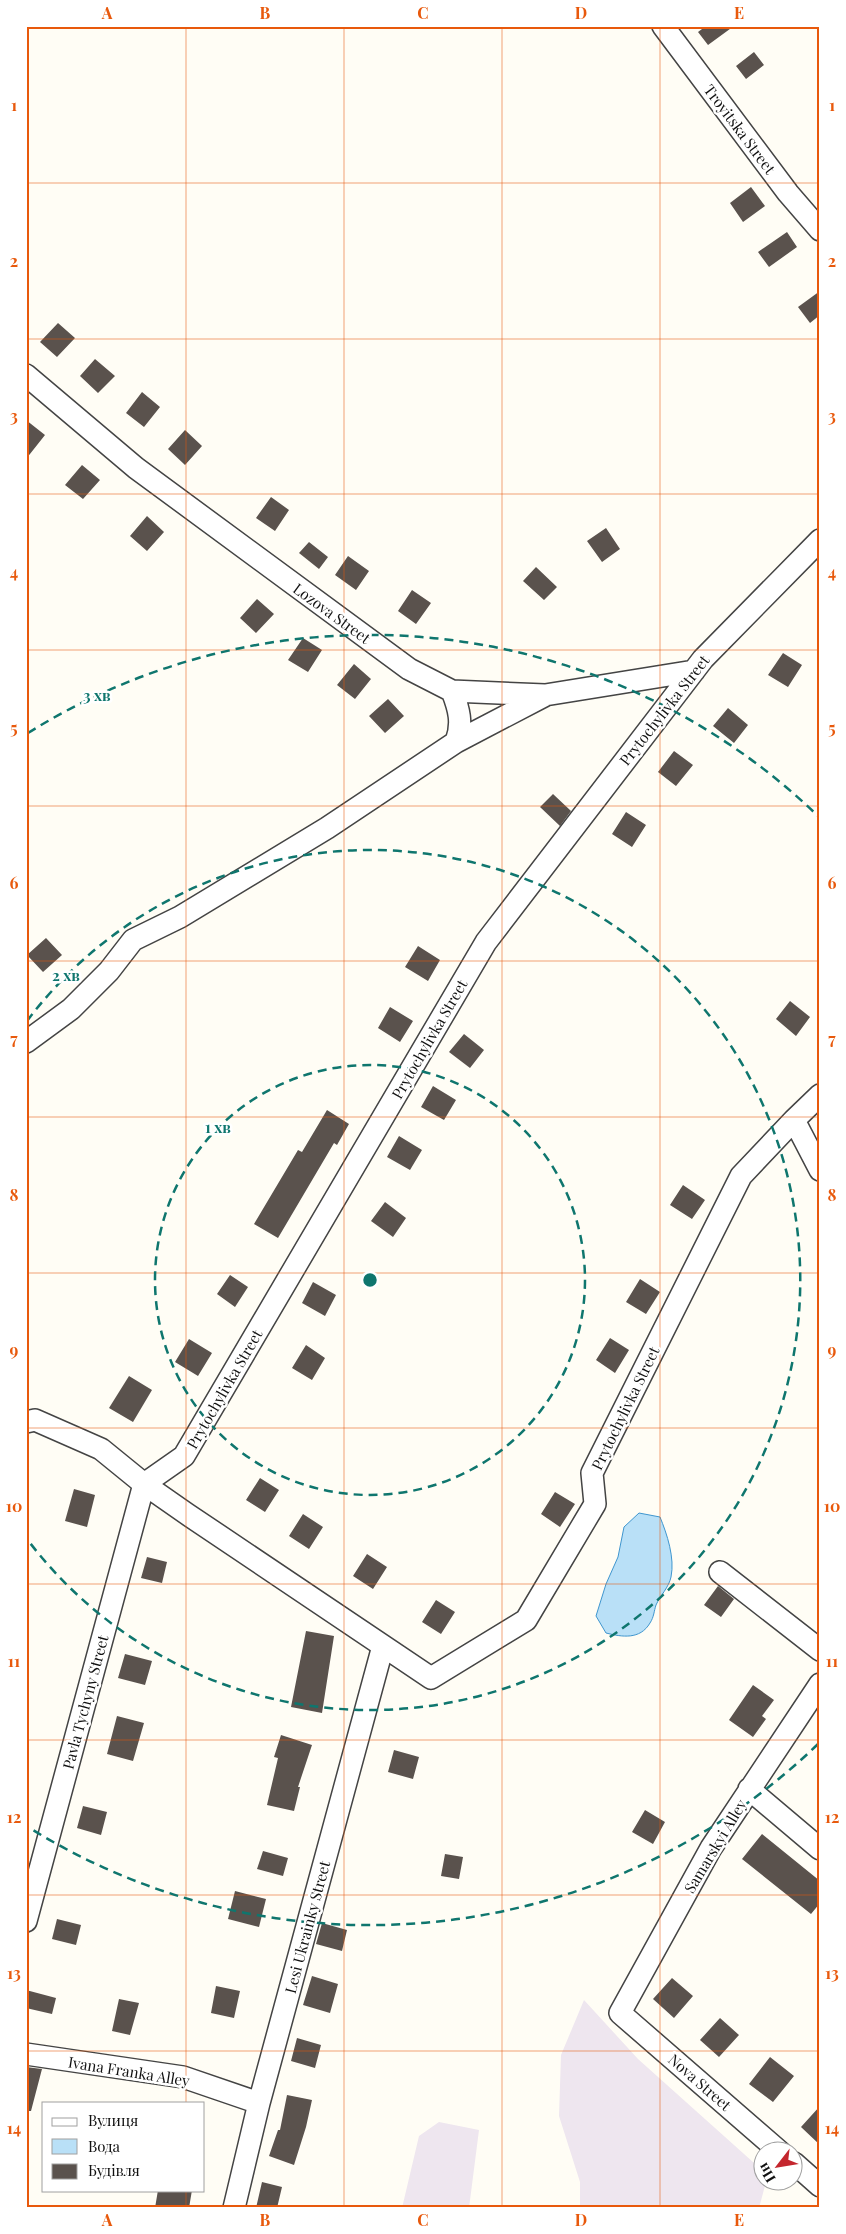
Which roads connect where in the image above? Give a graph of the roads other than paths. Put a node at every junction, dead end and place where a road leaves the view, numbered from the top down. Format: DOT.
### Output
graph roads {
  1 [pos="662,26"];
  2 [pos="820,230"];
  3 [pos="26,375"];
  4 [pos="820,540"];
  5 [pos="694,671"];
  6 [pos="452,691"];
  7 [pos="545,695"];
  8 [pos="456,742"];
  9 [pos="26,1042"];
  10 [pos="820,1095"];
  11 [pos="794,1120"];
  12 [pos="820,1170"];
  13 [pos="26,1422"];
  14 [pos="144,1484"];
  15 [pos="720,1572"];
  16 [pos="383,1646"];
  17 [pos="820,1650"];
  18 [pos="820,1684"];
  19 [pos="749,1789"];
  20 [pos="820,1850"];
  21 [pos="26,1920"];
  22 [pos="620,2013"];
  23 [pos="26,2054"];
  24 [pos="259,2103"];
  25 [pos="768,2142"];
  26 [pos="804,2172"];
  27 [pos="820,2186"];
  28 [pos="234,2208"];
  1 -- 2 [label="street, Troyitska Street"];
  3 -- 6 [label="street, Lozova Street"];
  4 -- 5 [label="street, Prytochylivka Street"];
  5 -- 7 [label="street, Lozova Street"];
  5 -- 14 [label="street, Prytochylivka Street"];
  6 -- 7 [label="street, Lozova Street"];
  6 -- 8 [label="street"];
  7 -- 8 [label="street"];
  8 -- 9 [label="street"];
  10 -- 11 [label="street, Prytochylivka Street"];
  11 -- 12 [label="street"];
  11 -- 16 [label="street, Prytochylivka Street"];
  13 -- 14 [label="street"];
  14 -- 16 [label="street, Prytochylivka Street"];
  14 -- 21 [label="street, Pavla Tychyny Street"];
  15 -- 17 [label="street"];
  16 -- 24 [label="street, Lesi Ukrainky Street"];
  18 -- 19 [label="street, Samarskyi Alley"];
  19 -- 20 [label="street"];
  19 -- 22 [label="street, Samarskyi Alley"];
  22 -- 25 [label="street, Nova Street"];
  23 -- 24 [label="street, Ivana Franka Alley"];
  24 -- 28 [label="street, Lesi Ukrainky Street"];
  26 -- 27 [label="street"];
}
